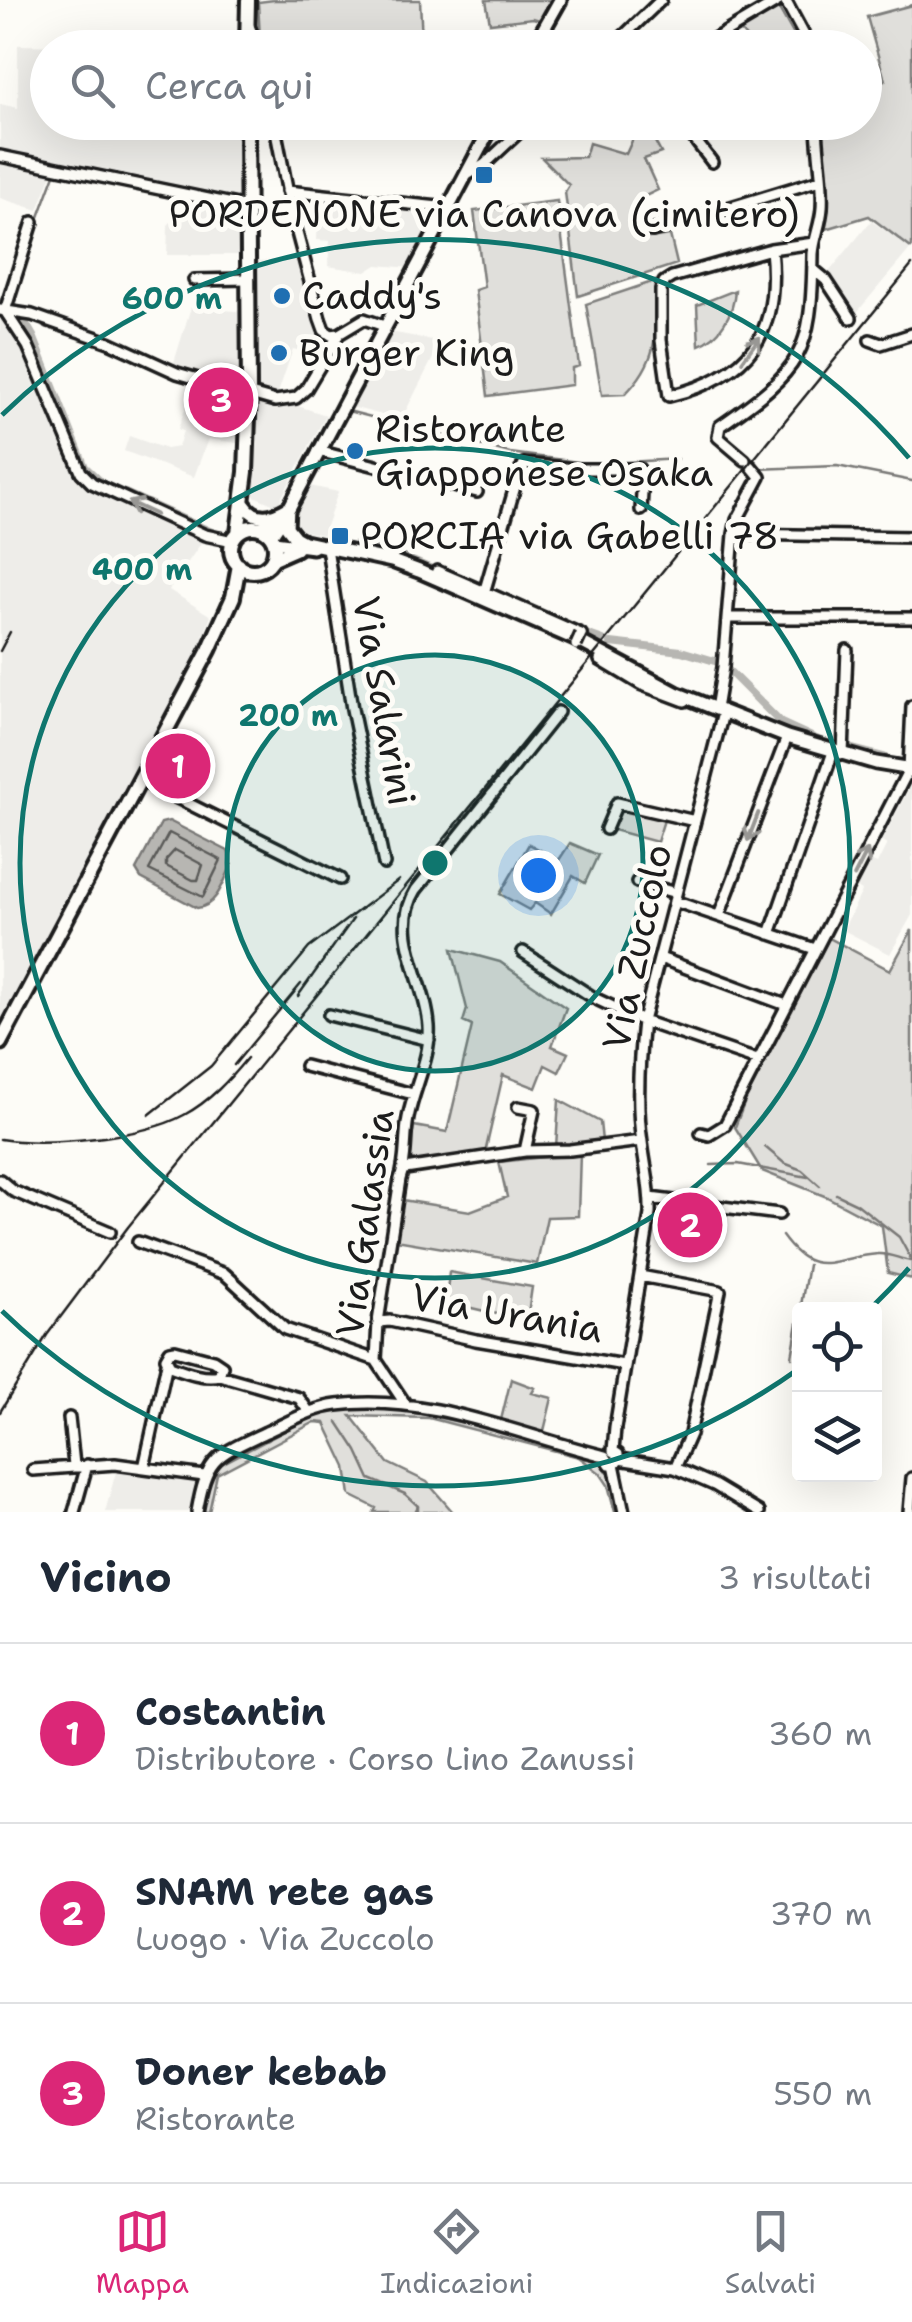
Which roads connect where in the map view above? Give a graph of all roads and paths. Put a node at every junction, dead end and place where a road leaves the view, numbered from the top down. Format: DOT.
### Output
graph roads {
  1 [pos="248,0"];
  2 [pos="560,0"];
  3 [pos="661,0"];
  4 [pos="783,0"];
  5 [pos="248,24"];
  6 [pos="248,30"];
  7 [pos="250,30"];
  8 [pos="543,30"];
  9 [pos="630,30"];
  10 [pos="730,30"];
  11 [pos="800,30"];
  12 [pos="247,140"];
  13 [pos="277,140"];
  14 [pos="484,140"];
  15 [pos="510,140"];
  16 [pos="694,140"];
  17 [pos="818,140"];
  18 [pos="0,156"];
  19 [pos="712,162"];
  20 [pos="465,176"];
  21 [pos="820,180"];
  22 [pos="287,191"];
  23 [pos="248,207"];
  24 [pos="448,208"];
  25 [pos="32,222"];
  26 [pos="652,231"];
  27 [pos="814,243"];
  28 [pos="772,249"];
  29 [pos="814,270"];
  30 [pos="248,279"];
  31 [pos="194,280"];
  32 [pos="5,308"];
  33 [pos="852,318"];
  34 [pos="384,326"];
  35 [pos="338,334"];
  36 [pos="912,334"];
  37 [pos="870,340"];
  38 [pos="248,391"];
  39 [pos="318,450"];
  40 [pos="244,485"];
  41 [pos="477,492"];
  42 [pos="246,505"];
  43 [pos="288,508"];
  44 [pos="641,510"];
  45 [pos="265,533"];
  46 [pos="734,534"];
  47 [pos="236,537"];
  48 [pos="912,537"];
  49 [pos="300,547"];
  50 [pos="325,548"];
  51 [pos="272,558"];
  52 [pos="239,565"];
  53 [pos="255,570"];
  54 [pos="233,597"];
  55 [pos="486,597"];
  56 [pos="727,618"];
  57 [pos="912,618"];
  58 [pos="847,650"];
  59 [pos="600,660"];
  60 [pos="703,704"];
  61 [pos="912,706"];
  62 [pos="720,711"];
  63 [pos="558,712"];
  64 [pos="786,737"];
  65 [pos="912,741"];
  66 [pos="842,749"];
  67 [pos="911,769"];
  68 [pos="141,780"];
  69 [pos="695,821"];
  70 [pos="606,829"];
  71 [pos="384,864"];
  72 [pos="340,879"];
  73 [pos="638,882"];
  74 [pos="675,897"];
  75 [pos="719,916"];
  76 [pos="770,934"];
  77 [pos="815,949"];
  78 [pos="523,952"];
  79 [pos="660,958"];
  80 [pos="786,1005"];
  81 [pos="329,1014"];
  82 [pos="643,1021"];
  83 [pos="430,1040"];
  84 [pos="0,1043"];
  85 [pos="757,1060"];
  86 [pos="305,1066"];
  87 [pos="413,1094"];
  88 [pos="518,1107"];
  89 [pos="701,1134"];
  90 [pos="641,1141"];
  91 [pos="525,1152"];
  92 [pos="405,1169"];
  93 [pos="0,1180"];
  94 [pos="650,1198"];
  95 [pos="779,1214"];
  96 [pos="110,1232"];
  97 [pos="138,1242"];
  98 [pos="640,1276"];
  99 [pos="378,1322"];
  100 [pos="376,1360"];
  101 [pos="167,1363"];
  102 [pos="624,1364"];
  103 [pos="219,1375"];
  104 [pos="406,1405"];
  105 [pos="310,1412"];
  106 [pos="69,1418"];
  107 [pos="613,1458"];
  108 [pos="74,1465"];
  109 [pos="87,1465"];
  110 [pos="144,1468"];
  111 [pos="675,1468"];
  112 [pos="32,1470"];
  113 [pos="204,1476"];
  114 [pos="912,1478"];
  115 [pos="74,1512"];
  116 [pos="197,1512"];
  117 [pos="624,1512"];
  118 [pos="760,1512"];
  119 [pos="909,1512"];
  1 -- 5 [label="main road"];
  2 -- 8 [label="main road"];
  3 -- 9 [label="street"];
  4 -- 10 [label="street"];
  4 -- 11 [label="street"];
  5 -- 6 [label="main road"];
  5 -- 7 [label="street"];
  12 -- 23 [label="main road"];
  13 -- 22 [label="street"];
  14 -- 20 [label="main road"];
  15 -- 20 [label="street"];
  16 -- 19 [label="street"];
  17 -- 21 [label="street"];
  18 -- 23 [label="street"];
  20 -- 24 [label="main road"];
  21 -- 26 [label="street"];
  21 -- 27 [label="street"];
  22 -- 24 [label="street"];
  22 -- 35 [label="street"];
  23 -- 30 [label="main road"];
  24 -- 34 [label="main road"];
  25 -- 32 [label="street"];
  27 -- 28 [label="street"];
  27 -- 29 [label="street"];
  28 -- 28 [label="street, one-way"];
  29 -- 33 [label="street"];
  29 -- 46 [label="street"];
  30 -- 31 [label="street"];
  30 -- 38 [label="main road"];
  32 -- 38 [label="street"];
  47 -- 32 [label="street, one-way"];
  34 -- 35 [label="street"];
  34 -- 39 [label="main road"];
  35 -- 38 [label="street"];
  36 -- 37 [label="street"];
  38 -- 40 [label="main road"];
  39 -- 41 [label="street"];
  39 -- 43 [label="main road"];
  40 -- 42 [label="main road"];
  40 -- 47 [label="main road"];
  42 -- 43 [label="main road"];
  42 -- 45 [label="main road"];
  43 -- 45 [label="main road"];
  43 -- 50 [label="main road"];
  44 -- 55 [label="street"];
  45 -- 47 [label="main road"];
  45 -- 49 [label="main road"];
  45 -- 51 [label="main road"];
  46 -- 48 [label="street"];
  46 -- 56 [label="street, Via Zuccolo"];
  47 -- 52 [label="main road"];
  49 -- 50 [label="main road"];
  49 -- 51 [label="main road"];
  50 -- 55 [label="main road"];
  50 -- 71 [label="street, Via Salarini"];
  51 -- 53 [label="main road"];
  52 -- 53 [label="main road"];
  52 -- 54 [label="main road"];
  53 -- 54 [label="main road"];
  54 -- 68 [label="main road"];
  55 -- 55 [label="street, bridge"];
  55 -- 60 [label="main road"];
  56 -- 57 [label="street"];
  56 -- 62 [label="street, Via Zuccolo"];
  58 -- 66 [label="street"];
  59 -- 60 [label="street"];
  60 -- 62 [label="main road"];
  61 -- 65 [label="street"];
  62 -- 64 [label="main road"];
  62 -- 69 [label="street, Via Zuccolo"];
  63 -- 83 [label="street, Via Galassia"];
  64 -- 66 [label="main road"];
  64 -- 75 [label="street, one-way"];
  65 -- 67 [label="street"];
  66 -- 67 [label="main road"];
  66 -- 76 [label="street"];
  77 -- 67 [label="street, one-way"];
  68 -- 72 [label="street"];
  68 -- 84 [label="main road"];
  69 -- 70 [label="street"];
  69 -- 74 [label="street, Via Zuccolo"];
  73 -- 74 [label="street"];
  74 -- 75 [label="street"];
  74 -- 79 [label="street, Via Zuccolo"];
  75 -- 76 [label="street"];
  76 -- 77 [label="street"];
  77 -- 80 [label="street"];
  78 -- 82 [label="street"];
  79 -- 80 [label="street"];
  79 -- 82 [label="street, Via Zuccolo"];
  80 -- 85 [label="street"];
  81 -- 83 [label="street"];
  82 -- 85 [label="street"];
  82 -- 90 [label="street, Via Zuccolo"];
  83 -- 87 [label="street, Via Galassia"];
  85 -- 89 [label="street"];
  86 -- 87 [label="street, Via Galassia"];
  87 -- 92 [label="street, Via Galassia"];
  88 -- 91 [label="street"];
  90 -- 91 [label="street"];
  90 -- 94 [label="street, Via Zuccolo"];
  91 -- 92 [label="street"];
  92 -- 99 [label="street, Via Galassia"];
  93 -- 96 [label="street"];
  94 -- 95 [label="street"];
  94 -- 98 [label="street, Via Zuccolo"];
  97 -- 100 [label="street"];
  98 -- 102 [label="street, Via Zuccolo"];
  98 -- 111 [label="street"];
  99 -- 100 [label="street, Via Galassia"];
  99 -- 102 [label="street, Via Urania"];
  100 -- 104 [label="street"];
  101 -- 103 [label="street"];
  101 -- 103 [label="street"];
  101 -- 110 [label="street"];
  102 -- 107 [label="street, Via Zuccolo"];
  103 -- 105 [label="street"];
  104 -- 105 [label="street"];
  104 -- 107 [label="street"];
  105 -- 113 [label="street"];
  106 -- 108 [label="street"];
  107 -- 111 [label="street"];
  107 -- 117 [label="street, Via Zuccolo"];
  108 -- 109 [label="street"];
  108 -- 112 [label="street"];
  109 -- 110 [label="street"];
  109 -- 115 [label="street"];
  110 -- 113 [label="street"];
  111 -- 118 [label="street"];
  113 -- 116 [label="street"];
  114 -- 119 [label="street"];
}
